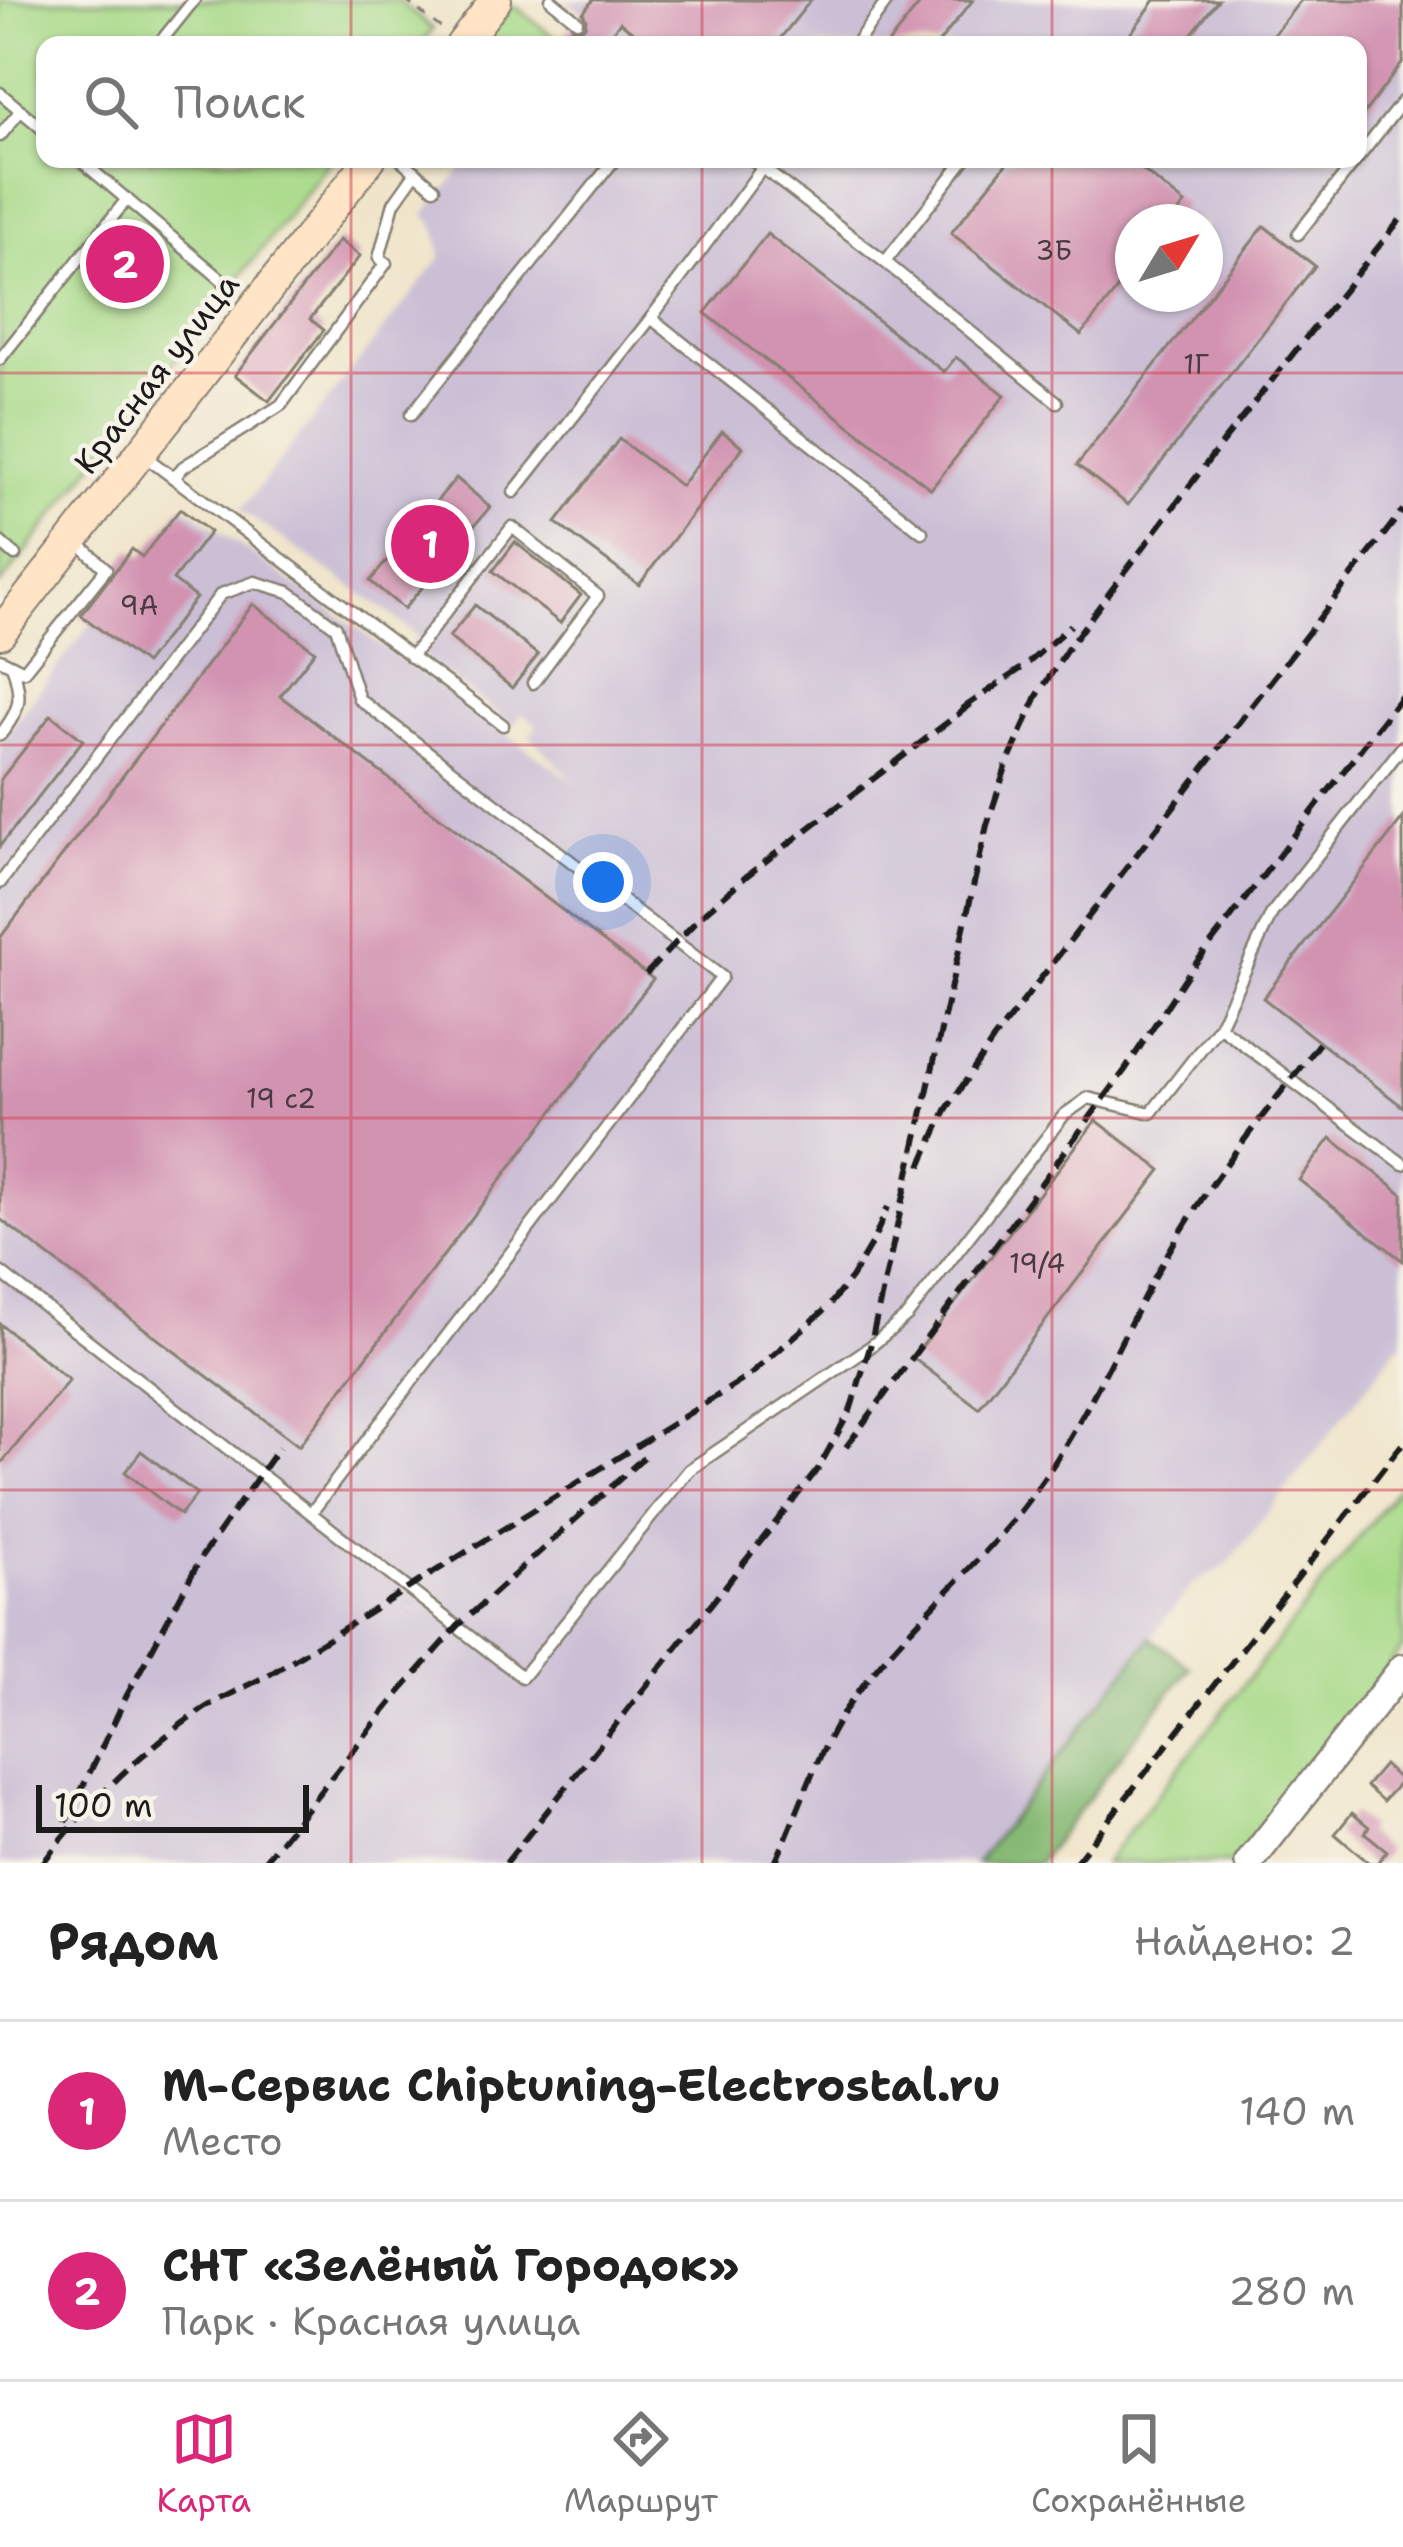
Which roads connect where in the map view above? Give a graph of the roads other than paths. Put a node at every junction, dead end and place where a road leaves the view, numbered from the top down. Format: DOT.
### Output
graph roads {
  1 [pos="194,0"];
  2 [pos="496,0"];
  3 [pos="551,0"];
  4 [pos="889,0"];
  5 [pos="577,21"];
  6 [pos="165,36"];
  7 [pos="468,36"];
  8 [pos="862,36"];
  9 [pos="0,93"];
  10 [pos="1403,101"];
  11 [pos="21,110"];
  12 [pos="36,122"];
  13 [pos="0,136"];
  14 [pos="1367,147"];
  15 [pos="90,168"];
  16 [pos="363,168"];
  17 [pos="411,168"];
  18 [pos="608,168"];
  19 [pos="763,168"];
  20 [pos="771,168"];
  21 [pos="958,168"];
  22 [pos="1351,168"];
  23 [pos="416,172"];
  24 [pos="434,188"];
  25 [pos="127,199"];
  26 [pos="1298,234"];
  27 [pos="885,262"];
  28 [pos="228,285"];
  29 [pos="651,318"];
  30 [pos="0,359"];
  31 [pos="1057,402"];
  32 [pos="411,415"];
  33 [pos="140,453"];
  34 [pos="174,478"];
  35 [pos="514,492"];
  36 [pos="922,532"];
  37 [pos="73,538"];
  38 [pos="0,542"];
  39 [pos="14,555"];
  40 [pos="0,633"];
  41 [pos="411,657"];
  42 [pos="6,662"];
  43 [pos="533,683"];
  44 [pos="502,725"];
  45 [pos="0,735"];
  46 [pos="1403,746"];
  47 [pos="0,883"];
  48 [pos="1220,1026"];
  49 [pos="1403,1164"];
  50 [pos="0,1272"];
  51 [pos="311,1514"];
  52 [pos="1403,1668"];
  53 [pos="1249,1863"];
  1 -- 6 [label="lane"];
  2 -- 7 [label="main road"];
  3 -- 5 [label="lane"];
  4 -- 8 [label="lane"];
  9 -- 11 [label="lane"];
  10 -- 14 [label="lane"];
  11 -- 12 [label="lane"];
  11 -- 13 [label="lane"];
  15 -- 25 [label="lane"];
  16 -- 33 [label="main road, Красная улица"];
  17 -- 23 [label="lane"];
  18 -- 32 [label="lane"];
  19 -- 29 [label="lane"];
  20 -- 27 [label="lane"];
  21 -- 27 [label="lane"];
  22 -- 26 [label="lane"];
  23 -- 24 [label="lane"];
  23 -- 34 [label="lane"];
  25 -- 28 [label="lane"];
  25 -- 30 [label="lane"];
  27 -- 31 [label="lane"];
  29 -- 35 [label="lane"];
  29 -- 36 [label="lane"];
  33 -- 34 [label="lane"];
  33 -- 37 [label="main road, Красная улица"];
  34 -- 41 [label="lane"];
  37 -- 40 [label="main road, Красная улица"];
  37 -- 42 [label="lane"];
  38 -- 39 [label="lane"];
  41 -- 43 [label="lane"];
  41 -- 44 [label="lane"];
  42 -- 45 [label="lane"];
  46 -- 48 [label="lane"];
  47 -- 51 [label="lane"];
  48 -- 49 [label="lane"];
  48 -- 51 [label="lane"];
  50 -- 51 [label="lane"];
  52 -- 53 [label="street"];
}
